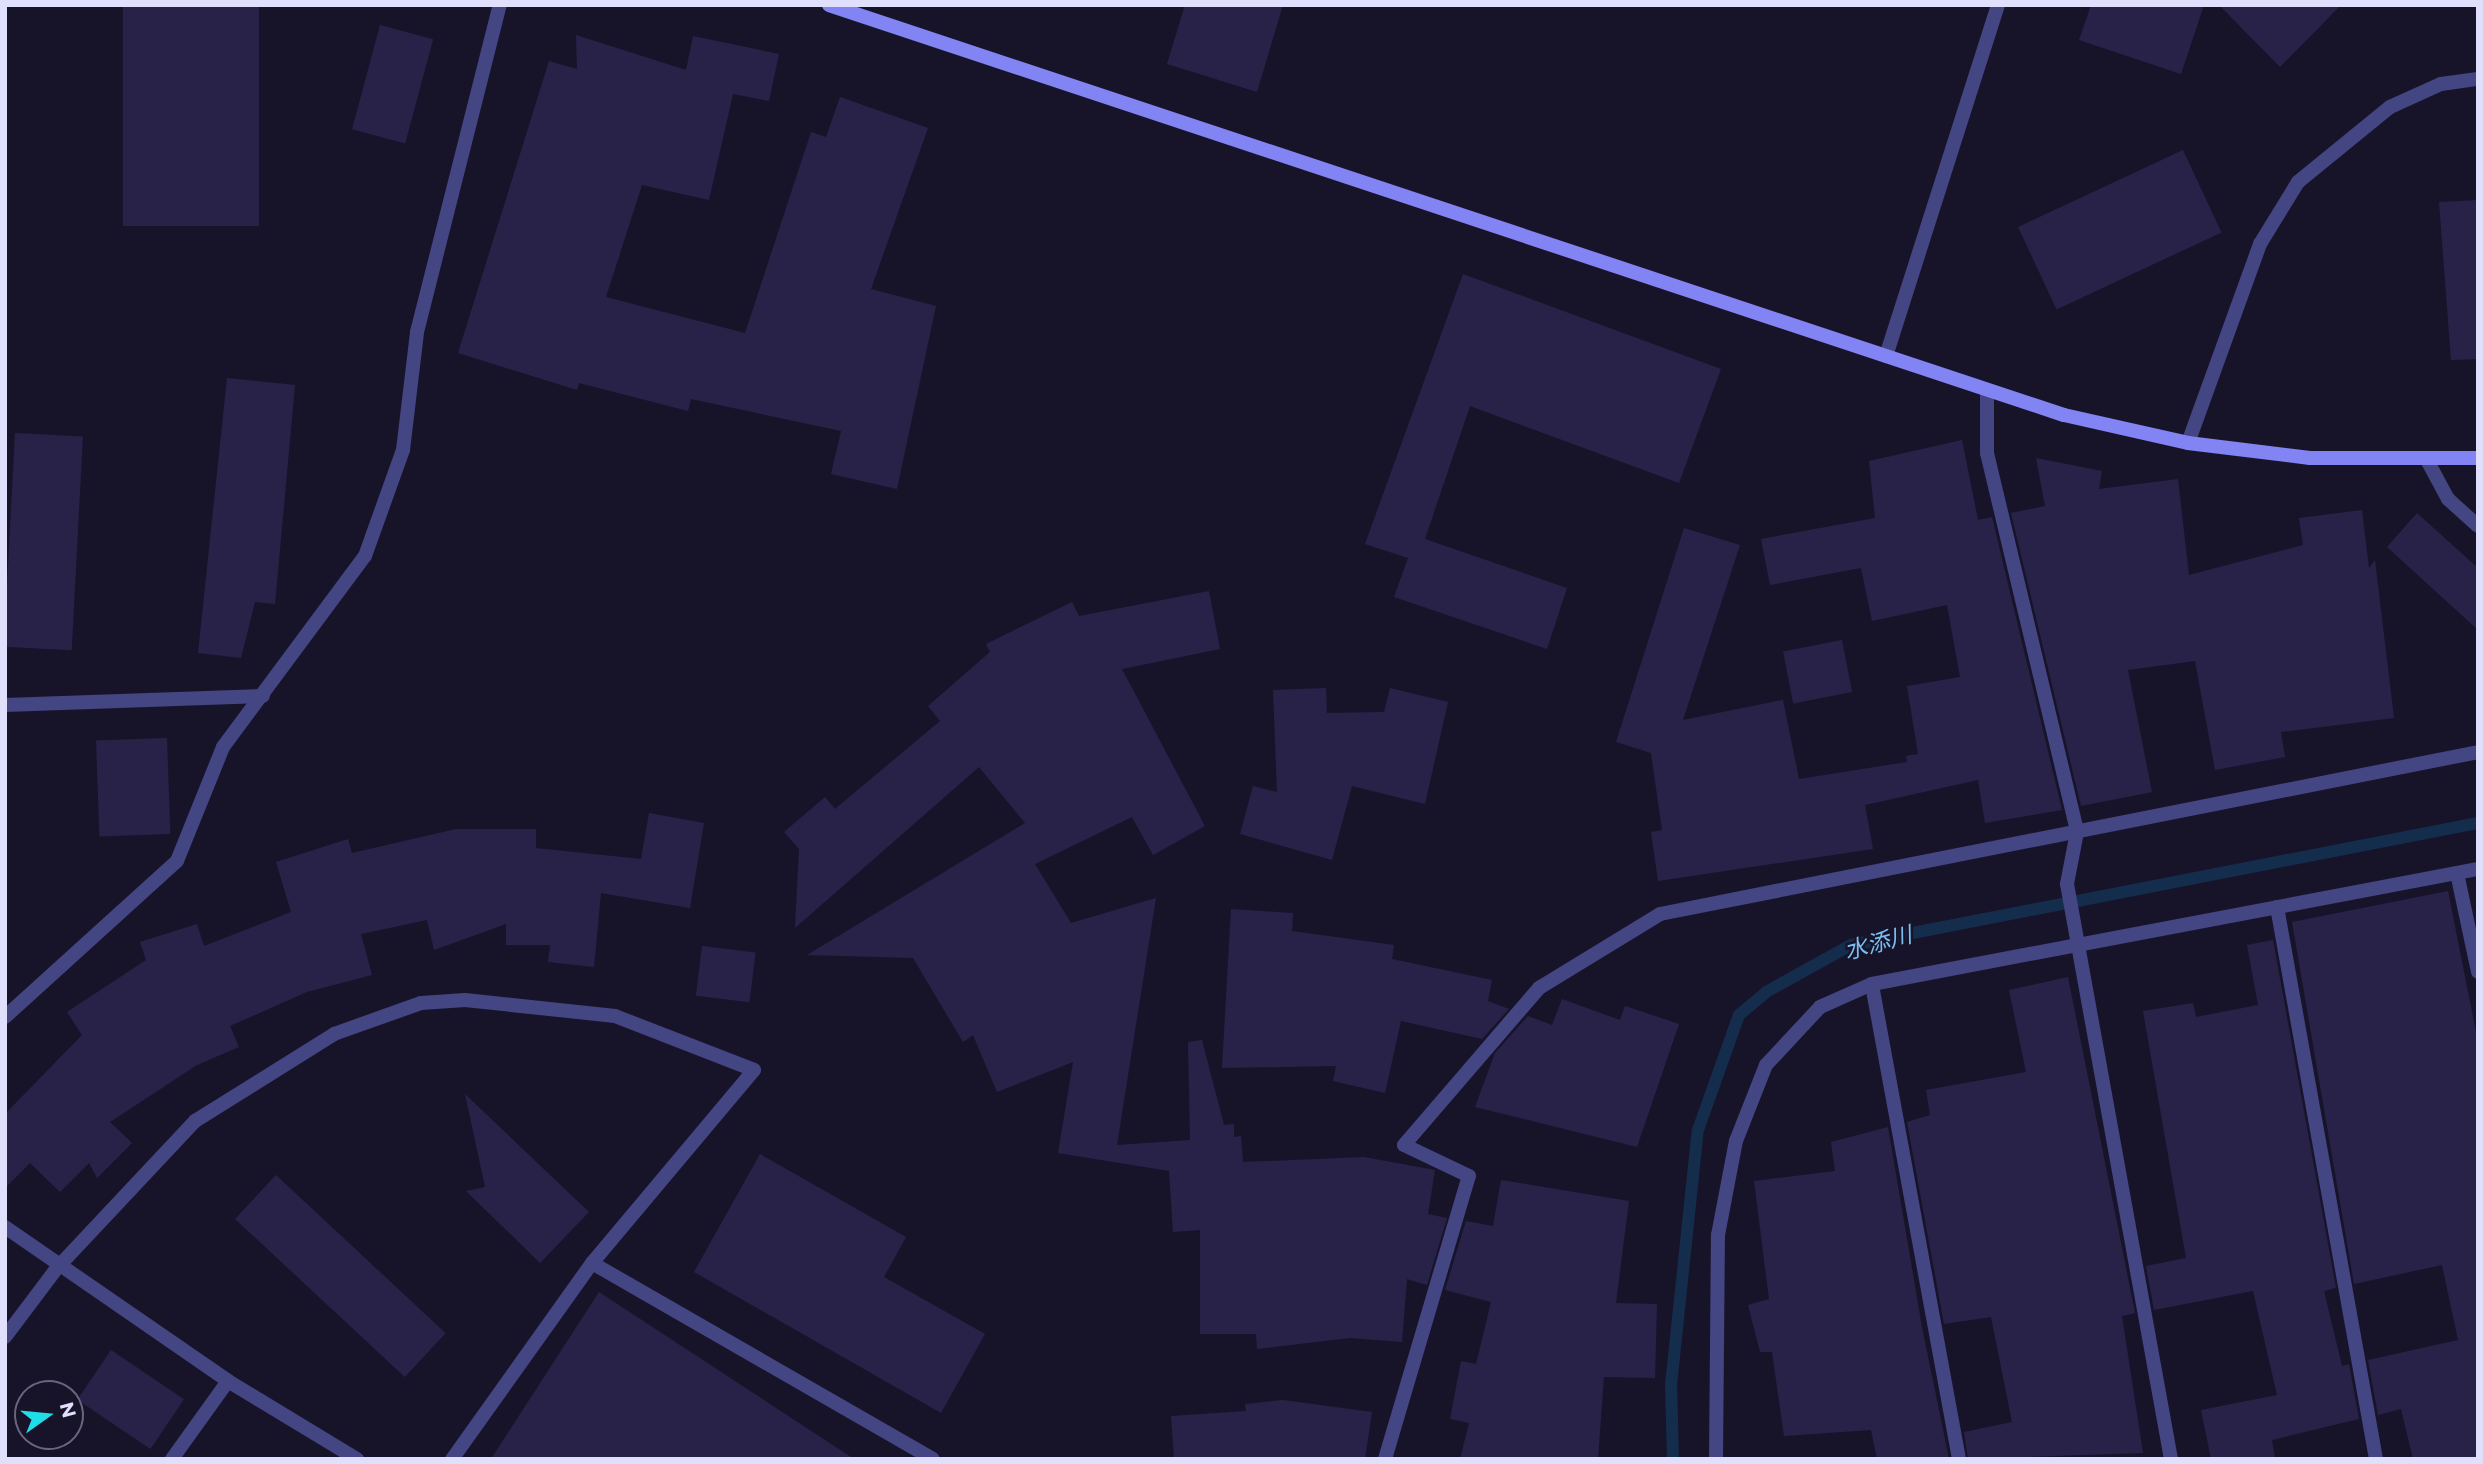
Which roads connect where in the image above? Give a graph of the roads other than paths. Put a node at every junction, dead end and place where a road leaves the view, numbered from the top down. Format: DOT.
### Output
graph roads {
  1 [pos="500,5"];
  2 [pos="829,5"];
  3 [pos="1998,5"];
  4 [pos="2478,79"];
  5 [pos="1886,356"];
  6 [pos="1987,390"];
  7 [pos="2188,443"];
  8 [pos="2478,458"];
  9 [pos="2427,460"];
  10 [pos="2478,526"];
  11 [pos="263,696"];
  12 [pos="5,705"];
  13 [pos="2478,751"];
  14 [pos="2077,832"];
  15 [pos="2478,869"];
  16 [pos="2457,873"];
  17 [pos="2277,907"];
  18 [pos="2077,942"];
  19 [pos="2478,972"];
  20 [pos="1872,984"];
  21 [pos="5,1017"];
  22 [pos="5,1227"];
  23 [pos="592,1263"];
  24 [pos="57,1268"];
  25 [pos="5,1337"];
  26 [pos="228,1381"];
  27 [pos="172,1459"];
  28 [pos="357,1459"];
  29 [pos="452,1459"];
  30 [pos="933,1459"];
  31 [pos="1385,1459"];
  32 [pos="1716,1459"];
  33 [pos="1959,1459"];
  34 [pos="2171,1459"];
  35 [pos="2376,1459"];
  1 -- 11 [label="street"];
  2 -- 5 [label="street"];
  3 -- 5 [label="street"];
  4 -- 7 [label="street"];
  5 -- 6 [label="street"];
  6 -- 7 [label="street"];
  6 -- 14 [label="street"];
  7 -- 9 [label="street"];
  8 -- 9 [label="street"];
  9 -- 10 [label="street"];
  11 -- 12 [label="street"];
  11 -- 21 [label="street"];
  13 -- 14 [label="street"];
  14 -- 18 [label="street"];
  14 -- 31 [label="street"];
  15 -- 16 [label="street"];
  16 -- 17 [label="street"];
  16 -- 19 [label="street"];
  17 -- 18 [label="street"];
  17 -- 35 [label="street"];
  18 -- 20 [label="street"];
  18 -- 34 [label="street"];
  20 -- 32 [label="street"];
  20 -- 33 [label="street"];
  22 -- 24 [label="street"];
  23 -- 24 [label="street"];
  23 -- 29 [label="street"];
  23 -- 30 [label="street"];
  24 -- 25 [label="street"];
  24 -- 26 [label="street"];
  26 -- 27 [label="street"];
  26 -- 28 [label="street"];
}
